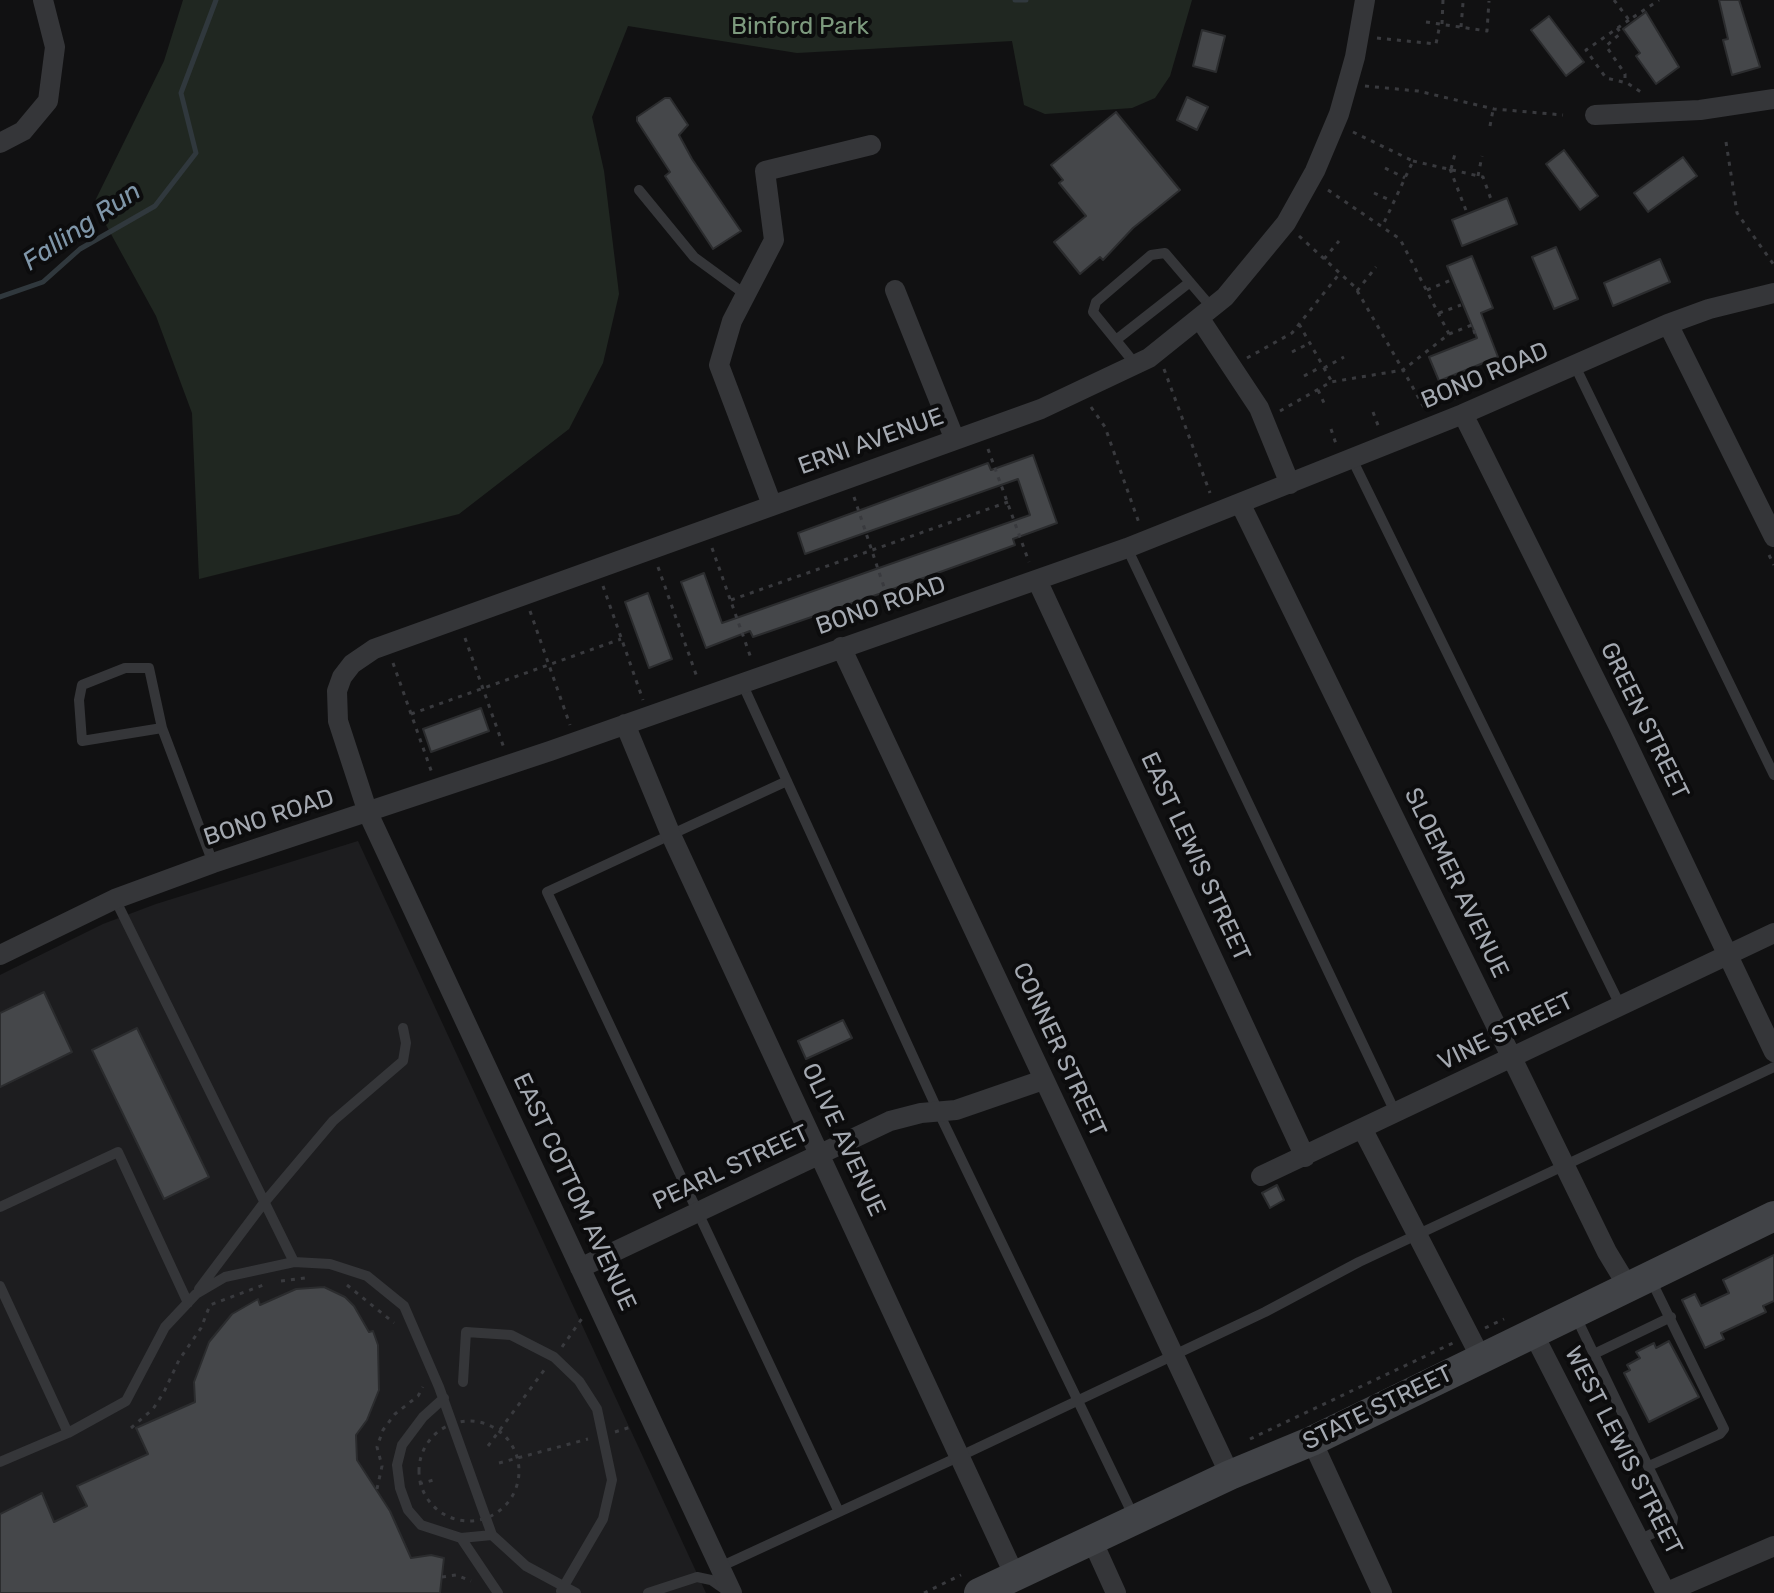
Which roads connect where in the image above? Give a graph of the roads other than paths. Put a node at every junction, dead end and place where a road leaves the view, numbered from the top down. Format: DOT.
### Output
graph roads {
  1 [pos="43,0"];
  2 [pos="1365,0"];
  3 [pos="1774,99"];
  4 [pos="1595,115"];
  5 [pos="0,143"];
  6 [pos="871,145"];
  7 [pos="639,190"];
  8 [pos="1190,282"];
  9 [pos="895,290"];
  10 [pos="1774,293"];
  11 [pos="746,295"];
  12 [pos="1206,314"];
  13 [pos="1668,324"];
  14 [pos="1116,340"];
  15 [pos="1136,365"];
  16 [pos="1575,366"];
  17 [pos="1460,407"];
  18 [pos="955,440"];
  19 [pos="1345,455"];
  20 [pos="1290,484"];
  21 [pos="1240,503"];
  22 [pos="772,505"];
  23 [pos="1774,537"];
  24 [pos="1127,548"];
  25 [pos="1034,573"];
  26 [pos="841,647"];
  27 [pos="742,683"];
  28 [pos="625,724"];
  29 [pos="162,728"];
  30 [pos="1774,775"];
  31 [pos="787,781"];
  32 [pos="368,813"];
  33 [pos="671,835"];
  34 [pos="213,863"];
  35 [pos="115,899"];
  36 [pos="1774,933"];
  37 [pos="1728,954"];
  38 [pos="0,955"];
  39 [pos="1620,1005"];
  40 [pos="403,1028"];
  41 [pos="1774,1052"];
  42 [pos="1512,1057"];
  43 [pos="1774,1067"];
  44 [pos="1043,1080"];
  45 [pos="938,1111"];
  46 [pos="1396,1114"];
  47 [pos="1363,1130"];
  48 [pos="821,1154"];
  49 [pos="1305,1157"];
  50 [pos="1565,1166"];
  51 [pos="1261,1176"];
  52 [pos="263,1204"];
  53 [pos="0,1207"];
  54 [pos="698,1213"];
  55 [pos="1774,1216"];
  56 [pos="1417,1236"];
  57 [pos="294,1262"];
  58 [pos="580,1268"];
  59 [pos="1638,1281"];
  60 [pos="0,1286"];
  61 [pos="196,1294"];
  62 [pos="188,1303"];
  63 [pos="1573,1312"];
  64 [pos="1671,1317"];
  65 [pos="1524,1323"];
  66 [pos="1474,1347"];
  67 [pos="1173,1354"];
  68 [pos="1594,1354"];
  69 [pos="463,1382"];
  70 [pos="444,1398"];
  71 [pos="1078,1400"];
  72 [pos="68,1433"];
  73 [pos="1312,1441"];
  74 [pos="960,1457"];
  75 [pos="0,1462"];
  76 [pos="1226,1464"];
  77 [pos="1649,1466"];
  78 [pos="839,1512"];
  79 [pos="1135,1519"];
  80 [pos="492,1535"];
  81 [pos="461,1538"];
  82 [pos="1092,1540"];
  83 [pos="1639,1540"];
  84 [pos="1774,1546"];
  85 [pos="722,1566"];
  86 [pos="1015,1576"];
  87 [pos="972,1583"];
  88 [pos="562,1590"];
  89 [pos="498,1593"];
  90 [pos="576,1593"];
  91 [pos="648,1593"];
  92 [pos="730,1593"];
  93 [pos="1116,1593"];
  94 [pos="1382,1593"];
  95 [pos="1666,1593"];
  1 -- 5 [label="street"];
  2 -- 12 [label="street, ERNI AVENUE"];
  3 -- 4 [label="street"];
  6 -- 11 [label="street"];
  7 -- 11 [label="lane"];
  8 -- 12 [label="lane"];
  8 -- 14 [label="lane"];
  8 -- 14 [label="lane"];
  9 -- 18 [label="street"];
  10 -- 13 [label="street, BONO ROAD"];
  11 -- 22 [label="street"];
  12 -- 15 [label="street, ERNI AVENUE"];
  12 -- 20 [label="street"];
  13 -- 16 [label="street, BONO ROAD"];
  13 -- 23 [label="street"];
  14 -- 15 [label="lane"];
  15 -- 18 [label="street, ERNI AVENUE"];
  16 -- 17 [label="street, BONO ROAD"];
  16 -- 30 [label="lane"];
  17 -- 19 [label="street, BONO ROAD"];
  17 -- 37 [label="street, GREEN STREET"];
  18 -- 22 [label="street, ERNI AVENUE"];
  19 -- 20 [label="street, BONO ROAD"];
  19 -- 39 [label="lane"];
  20 -- 21 [label="street, BONO ROAD"];
  21 -- 24 [label="street, BONO ROAD"];
  21 -- 42 [label="street, SLOEMER AVENUE"];
  22 -- 32 [label="street, ERNI AVENUE"];
  24 -- 25 [label="street, BONO ROAD"];
  24 -- 46 [label="lane"];
  25 -- 26 [label="street, BONO ROAD"];
  25 -- 49 [label="street, EAST LEWIS STREET"];
  26 -- 27 [label="street, BONO ROAD"];
  26 -- 44 [label="street, CONNER STREET"];
  27 -- 28 [label="street, BONO ROAD"];
  27 -- 31 [label="lane"];
  28 -- 32 [label="street, BONO ROAD"];
  28 -- 33 [label="street, OLIVE AVENUE"];
  29 -- 29 [label="lane"];
  29 -- 34 [label="lane"];
  31 -- 33 [label="lane"];
  31 -- 45 [label="lane"];
  32 -- 34 [label="street, BONO ROAD"];
  32 -- 58 [label="street, EAST COTTOM AVENUE"];
  33 -- 48 [label="street, OLIVE AVENUE"];
  33 -- 54 [label="lane"];
  34 -- 35 [label="street, BONO ROAD"];
  35 -- 38 [label="street, BONO ROAD"];
  35 -- 52 [label="lane"];
  36 -- 37 [label="street, VINE STREET"];
  37 -- 39 [label="street, VINE STREET"];
  37 -- 41 [label="street, GREEN STREET"];
  39 -- 42 [label="street, VINE STREET"];
  40 -- 52 [label="lane"];
  42 -- 46 [label="street, VINE STREET"];
  42 -- 50 [label="street, SLOEMER AVENUE"];
  43 -- 50 [label="lane"];
  44 -- 45 [label="street, PEARL STREET"];
  44 -- 67 [label="street, CONNER STREET"];
  45 -- 48 [label="street, PEARL STREET"];
  45 -- 71 [label="lane"];
  46 -- 47 [label="street, VINE STREET"];
  47 -- 49 [label="street, VINE STREET"];
  47 -- 56 [label="street"];
  48 -- 54 [label="street, PEARL STREET"];
  48 -- 74 [label="street, OLIVE AVENUE"];
  49 -- 51 [label="street, VINE STREET"];
  50 -- 56 [label="lane"];
  50 -- 59 [label="street, SLOEMER AVENUE"];
  52 -- 57 [label="lane"];
  52 -- 61 [label="lane"];
  53 -- 62 [label="lane"];
  54 -- 58 [label="street, PEARL STREET"];
  54 -- 78 [label="lane"];
  55 -- 59 [label="main road, STATE STREET"];
  56 -- 66 [label="street"];
  56 -- 67 [label="lane"];
  57 -- 61 [label="lane"];
  57 -- 70 [label="lane"];
  58 -- 85 [label="street, EAST COTTOM AVENUE"];
  59 -- 63 [label="main road, STATE STREET"];
  59 -- 64 [label="lane"];
  60 -- 72 [label="lane"];
  61 -- 62 [label="lane"];
  62 -- 72 [label="lane"];
  63 -- 65 [label="main road, STATE STREET"];
  63 -- 68 [label="lane"];
  64 -- 68 [label="lane"];
  64 -- 77 [label="lane"];
  65 -- 66 [label="main road, STATE STREET"];
  65 -- 83 [label="street, WEST LEWIS STREET"];
  66 -- 73 [label="main road, STATE STREET"];
  67 -- 71 [label="lane"];
  67 -- 76 [label="street, CONNER STREET"];
  68 -- 77 [label="lane"];
  69 -- 88 [label="lane"];
  70 -- 80 [label="lane"];
  70 -- 81 [label="lane"];
  71 -- 74 [label="lane"];
  71 -- 79 [label="lane"];
  72 -- 75 [label="lane"];
  73 -- 76 [label="main road, STATE STREET"];
  73 -- 94 [label="street"];
  74 -- 78 [label="lane"];
  74 -- 86 [label="street, OLIVE AVENUE"];
  76 -- 79 [label="main road, STATE STREET"];
  77 -- 83 [label="lane"];
  78 -- 85 [label="lane"];
  79 -- 82 [label="main road, STATE STREET"];
  80 -- 81 [label="lane"];
  80 -- 88 [label="lane"];
  81 -- 89 [label="lane"];
  82 -- 86 [label="main road, STATE STREET"];
  82 -- 93 [label="street"];
  83 -- 95 [label="street, WEST LEWIS STREET"];
  84 -- 95 [label="street"];
  85 -- 92 [label="street, EAST COTTOM AVENUE"];
  86 -- 87 [label="main road, STATE STREET"];
  88 -- 90 [label="lane"];
  91 -- 92 [label="lane"];
}
